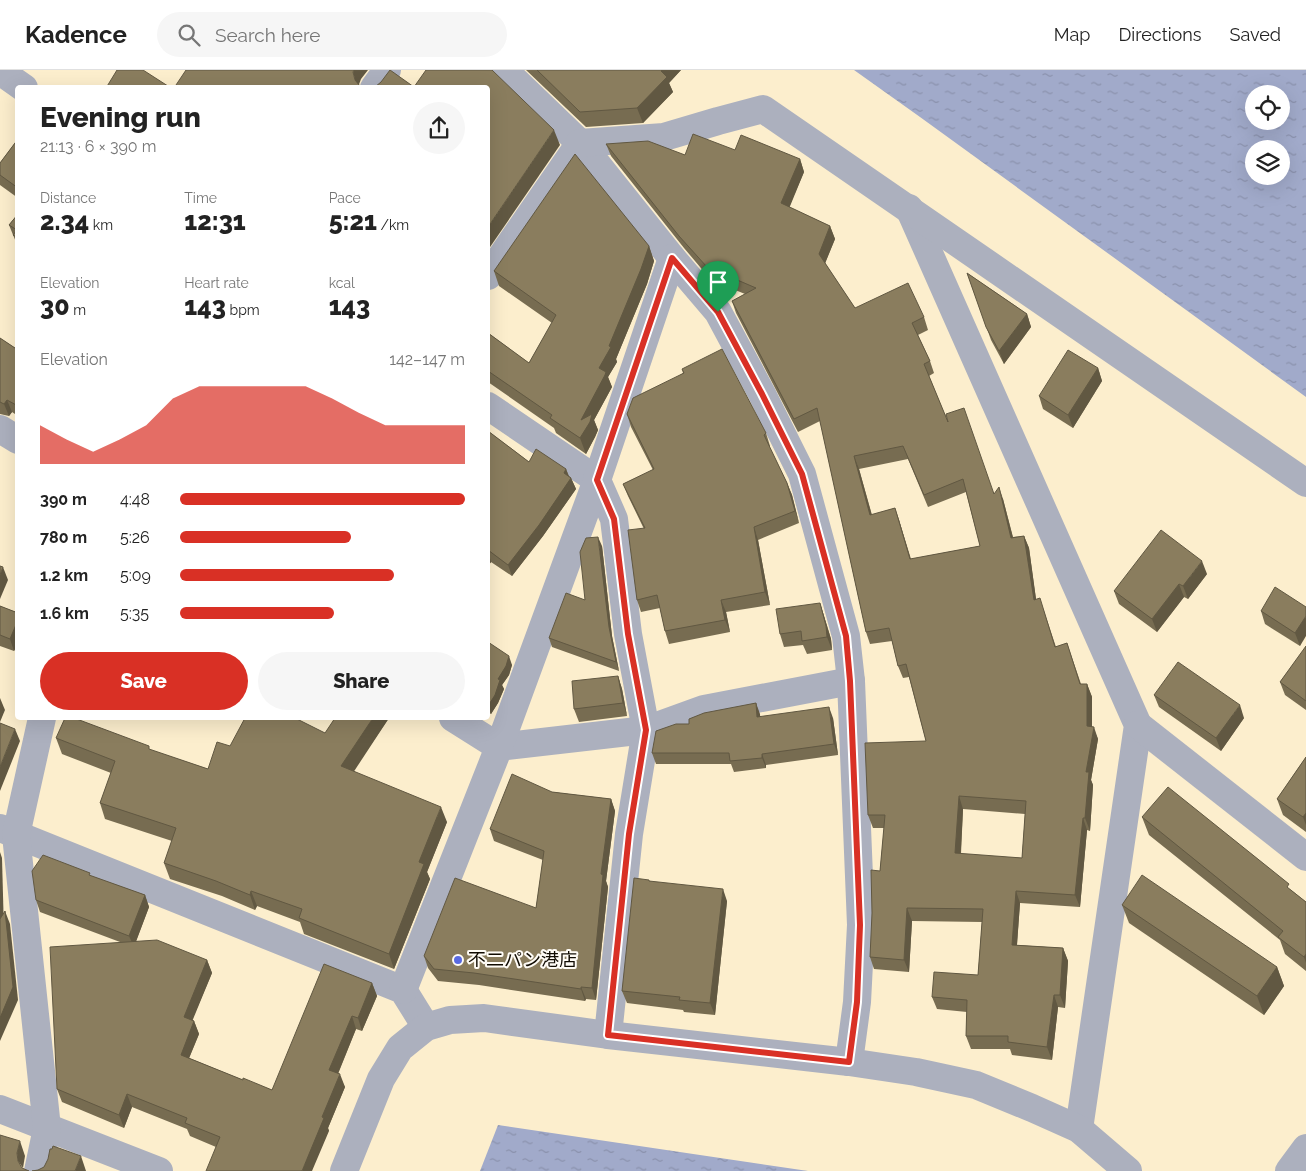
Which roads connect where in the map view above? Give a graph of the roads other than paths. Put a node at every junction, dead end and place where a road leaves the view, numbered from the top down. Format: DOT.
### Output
graph roads {
  1 [pos="386,70"];
  2 [pos="504,70"];
  3 [pos="0,71"];
  4 [pos="20,85"];
  5 [pos="376,85"];
  6 [pos="580,143"];
  7 [pos="909,208"];
  8 [pos="672,258"];
  9 [pos="490,273"];
  10 [pos="490,407"];
  11 [pos="0,429"];
  12 [pos="15,438"];
  13 [pos="597,480"];
  14 [pos="1306,484"];
  15 [pos="850,681"];
  16 [pos="41,720"];
  17 [pos="456,720"];
  18 [pos="1138,726"];
  19 [pos="646,730"];
  20 [pos="499,747"];
  21 [pos="8,832"];
  22 [pos="1306,858"];
  23 [pos="403,990"];
  24 [pos="426,1027"];
  25 [pos="608,1035"];
  26 [pos="849,1062"];
  27 [pos="0,1109"];
  28 [pos="47,1128"];
  29 [pos="1079,1129"];
  30 [pos="1306,1148"];
  31 [pos="38,1171"];
  32 [pos="159,1171"];
  33 [pos="344,1171"];
  34 [pos="1128,1171"];
  35 [pos="1289,1171"];
  1 -- 5 [label="street"];
  2 -- 6 [label="street"];
  3 -- 4 [label="street"];
  6 -- 7 [label="street"];
  6 -- 8 [label="street"];
  6 -- 9 [label="street"];
  7 -- 14 [label="street"];
  7 -- 18 [label="street"];
  8 -- 13 [label="street"];
  8 -- 15 [label="street"];
  10 -- 13 [label="street"];
  11 -- 12 [label="street"];
  13 -- 19 [label="street"];
  13 -- 20 [label="street"];
  15 -- 19 [label="street"];
  15 -- 26 [label="street"];
  16 -- 21 [label="street"];
  17 -- 20 [label="street"];
  18 -- 22 [label="street"];
  18 -- 29 [label="street"];
  19 -- 20 [label="street"];
  19 -- 25 [label="street"];
  20 -- 23 [label="street"];
  21 -- 23 [label="street"];
  21 -- 28 [label="street"];
  23 -- 24 [label="street"];
  24 -- 25 [label="street"];
  24 -- 33 [label="street"];
  25 -- 26 [label="street"];
  26 -- 29 [label="street"];
  27 -- 28 [label="street"];
  28 -- 31 [label="street"];
  28 -- 32 [label="street"];
  29 -- 34 [label="street"];
  30 -- 35 [label="street"];
}
